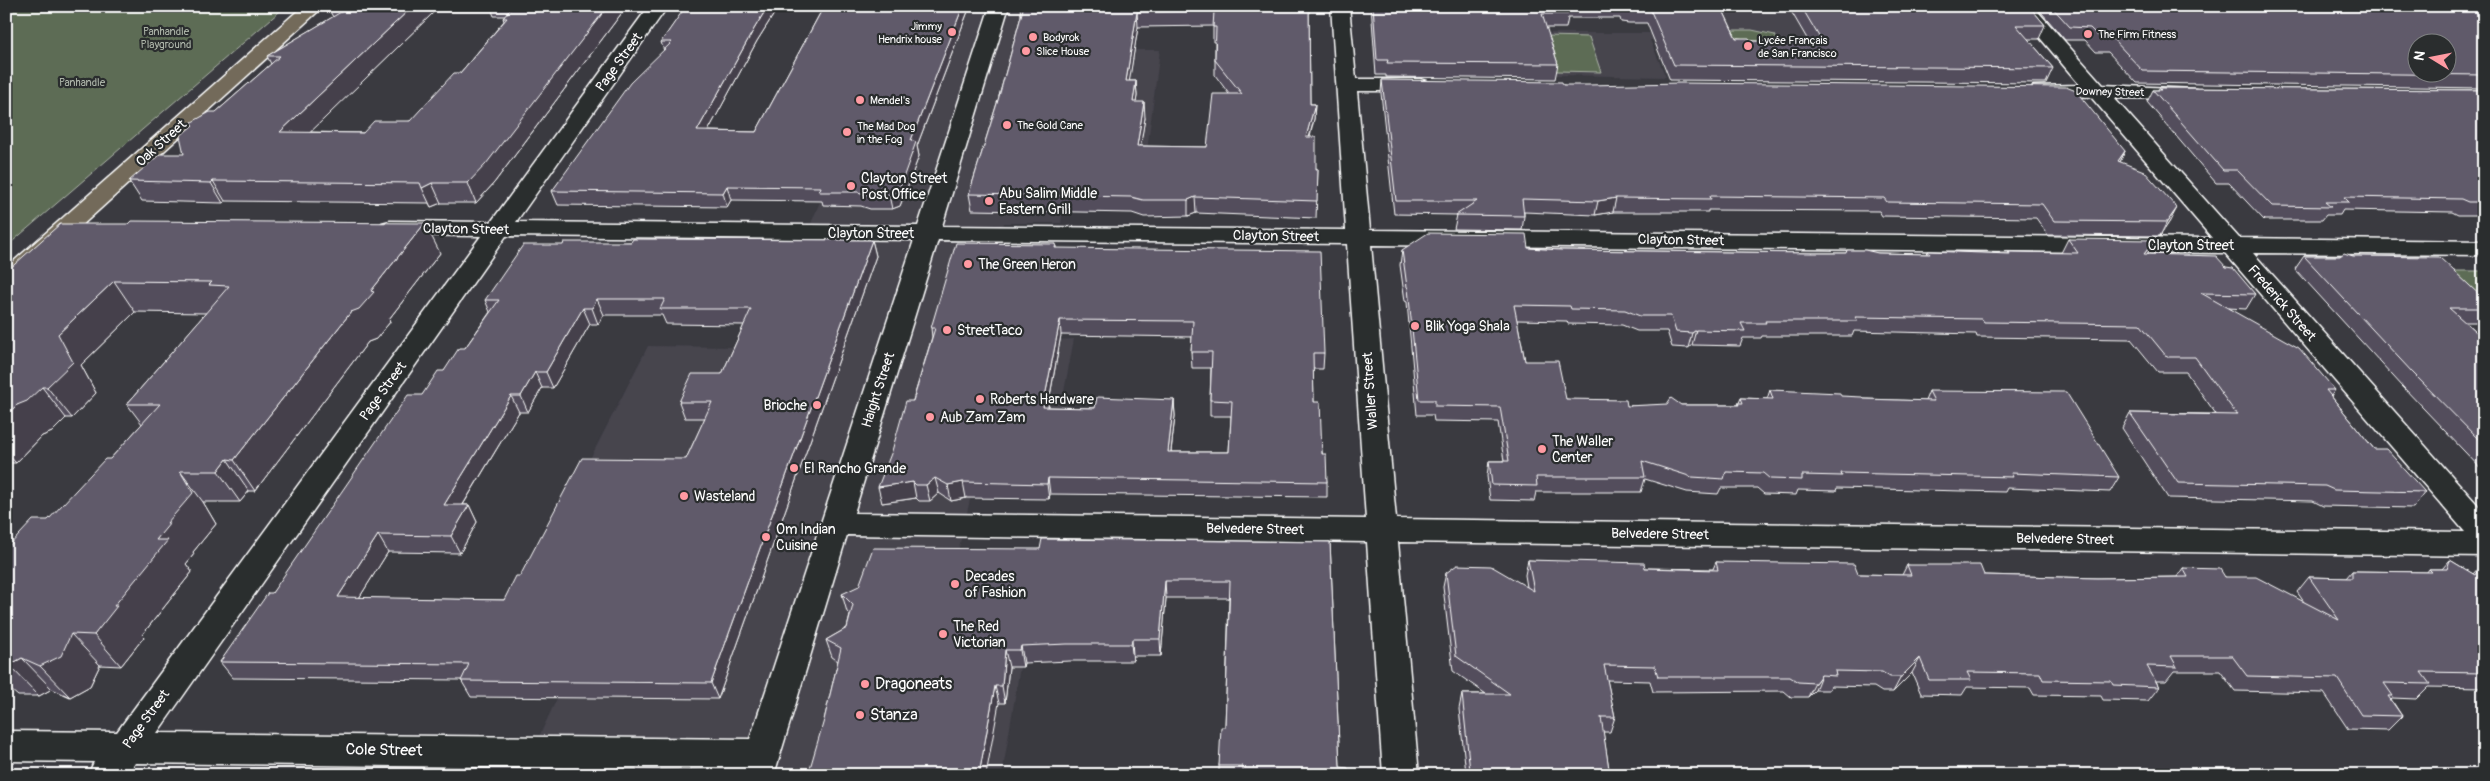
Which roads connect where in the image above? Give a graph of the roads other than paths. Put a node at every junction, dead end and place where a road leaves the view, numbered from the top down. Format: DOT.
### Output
graph roads {
  1 [pos="315,6"];
  2 [pos="659,6"];
  3 [pos="1000,6"];
  4 [pos="1340,6"];
  5 [pos="2022,6"];
  6 [pos="1346,85"];
  7 [pos="1442,85"];
  8 [pos="2025,90"];
  9 [pos="2097,92"];
  10 [pos="2205,93"];
  11 [pos="69,225"];
  12 [pos="102,226"];
  13 [pos="365,228"];
  14 [pos="499,229"];
  15 [pos="928,233"];
  16 [pos="1358,238"];
  17 [pos="2232,245"];
  18 [pos="2484,248"];
  19 [pos="6,281"];
  20 [pos="836,524"];
  21 [pos="1381,530"];
  22 [pos="2484,533"];
  23 [pos="2484,544"];
  24 [pos="6,746"];
  25 [pos="126,747"];
  26 [pos="759,765"];
  27 [pos="106,775"];
  28 [pos="1401,775"];
  1 -- 11 [label="main road, Oak Street"];
  2 -- 14 [label="street, Page Street"];
  3 -- 15 [label="street, Haight Street"];
  4 -- 6 [label="street, Waller Street"];
  5 -- 9 [label="street, Frederick Street"];
  6 -- 7 [label="street"];
  6 -- 16 [label="street, Waller Street"];
  8 -- 9 [label="street, Downey Street"];
  9 -- 10 [label="street, Downey Street"];
  9 -- 17 [label="street, Frederick Street"];
  11 -- 12 [label="street"];
  11 -- 19 [label="main road, Oak Street"];
  13 -- 14 [label="street, Clayton Street"];
  14 -- 15 [label="street, Clayton Street"];
  14 -- 25 [label="street, Page Street"];
  15 -- 16 [label="street, Clayton Street"];
  15 -- 20 [label="street, Haight Street"];
  16 -- 17 [label="street, Clayton Street"];
  16 -- 21 [label="street, Waller Street"];
  17 -- 18 [label="street, Clayton Street"];
  17 -- 22 [label="street, Frederick Street"];
  20 -- 21 [label="street, Belvedere Street"];
  20 -- 26 [label="street, Haight Street"];
  21 -- 23 [label="street, Belvedere Street"];
  21 -- 28 [label="street, Waller Street"];
  24 -- 25 [label="street, Cole Street"];
  25 -- 26 [label="street, Cole Street"];
  25 -- 27 [label="street, Page Street"];
}
